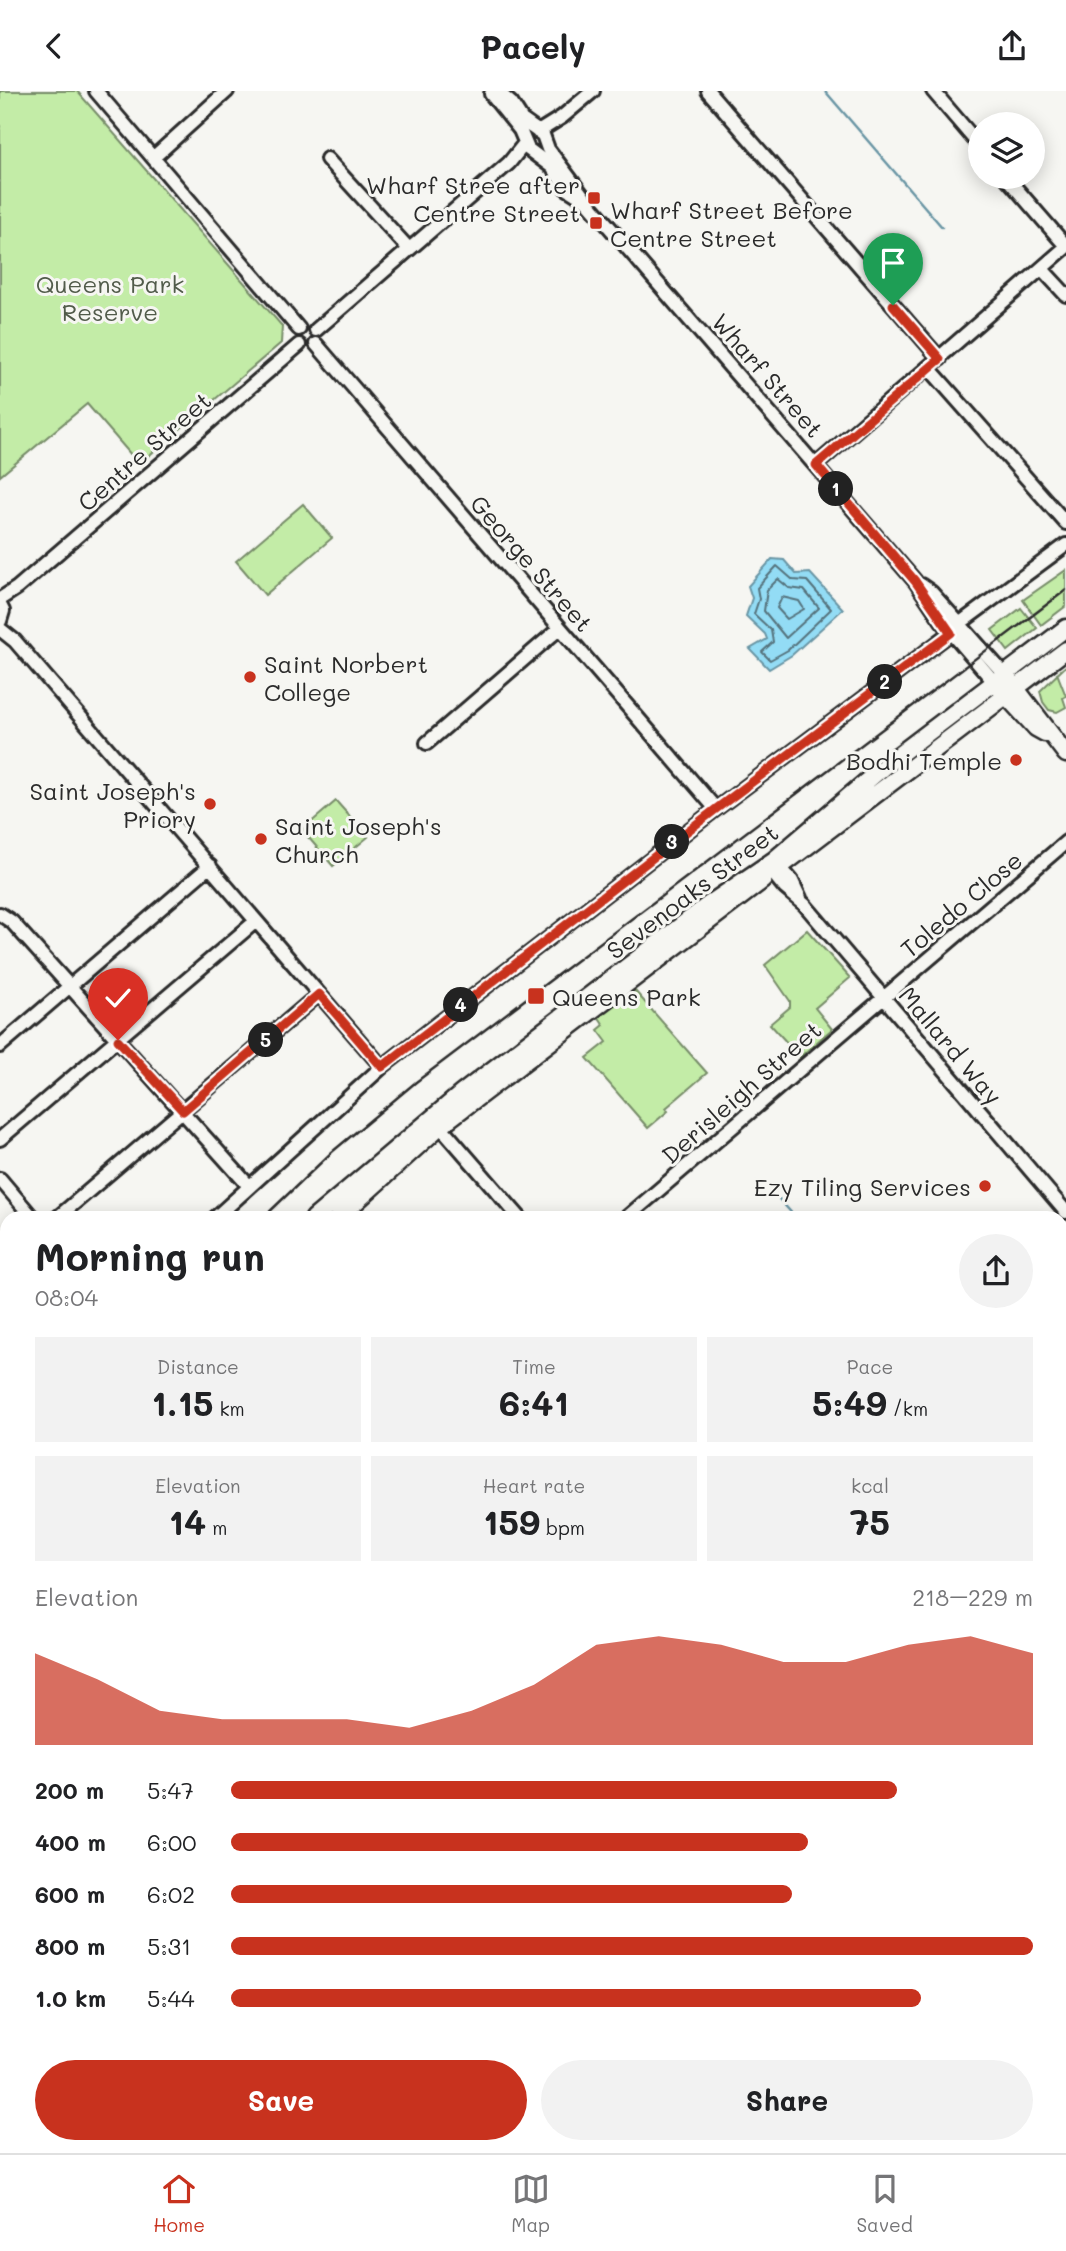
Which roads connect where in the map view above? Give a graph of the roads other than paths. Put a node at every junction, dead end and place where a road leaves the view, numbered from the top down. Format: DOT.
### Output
graph roads {
  1 [pos="96,91"];
  2 [pos="227,91"];
  3 [pos="489,91"];
  4 [pos="497,91"];
  5 [pos="593,91"];
  6 [pos="708,91"];
  7 [pos="933,91"];
  8 [pos="968,132"];
  9 [pos="535,142"];
  10 [pos="154,157"];
  11 [pos="327,159"];
  12 [pos="1016,189"];
  13 [pos="1066,247"];
  14 [pos="409,249"];
  15 [pos="1042,269"];
  16 [pos="1066,295"];
  17 [pos="299,329"];
  18 [pos="316,330"];
  19 [pos="316,344"];
  20 [pos="299,345"];
  21 [pos="940,359"];
  22 [pos="929,368"];
  23 [pos="816,465"];
  24 [pos="1066,523"];
  25 [pos="1066,545"];
  26 [pos="1,613"];
  27 [pos="561,628"];
  28 [pos="955,628"];
  29 [pos="1066,628"];
  30 [pos="1066,650"];
  31 [pos="1000,679"];
  32 [pos="1012,692"];
  33 [pos="427,743"];
  34 [pos="1066,754"];
  35 [pos="716,809"];
  36 [pos="1066,842"];
  37 [pos="210,866"];
  38 [pos="773,866"];
  39 [pos="0,914"];
  40 [pos="256,921"];
  41 [pos="68,988"];
  42 [pos="319,994"];
  43 [pos="883,998"];
  44 [pos="118,1040"];
  45 [pos="0,1045"];
  46 [pos="382,1067"];
  47 [pos="183,1111"];
  48 [pos="437,1122"];
  49 [pos="0,1139"];
  50 [pos="0,1179"];
  51 [pos="249,1186"];
  52 [pos="27,1211"];
  53 [pos="65,1211"];
  54 [pos="222,1211"];
  55 [pos="323,1211"];
  56 [pos="345,1211"];
  57 [pos="514,1211"];
  58 [pos="634,1211"];
  59 [pos="1065,1211"];
  1 -- 10 [label="street"];
  2 -- 10 [label="street"];
  3 -- 9 [label="street, Wharf Street"];
  4 -- 9 [label="street, Wharf Street"];
  5 -- 9 [label="street"];
  6 -- 21 [label="street"];
  7 -- 8 [label="street"];
  9 -- 14 [label="street"];
  9 -- 23 [label="street, Wharf Street"];
  10 -- 17 [label="street"];
  11 -- 14 [label="street"];
  12 -- 13 [label="street"];
  13 -- 15 [label="street"];
  14 -- 18 [label="street"];
  15 -- 16 [label="street"];
  15 -- 21 [label="street"];
  17 -- 18 [label="street"];
  17 -- 20 [label="street"];
  18 -- 19 [label="street"];
  19 -- 20 [label="street"];
  19 -- 27 [label="street, George Street"];
  20 -- 26 [label="street, Centre Street"];
  21 -- 22 [label="street"];
  22 -- 23 [label="street"];
  22 -- 24 [label="street"];
  23 -- 28 [label="street, Wharf Street"];
  25 -- 28 [label="street"];
  26 -- 37 [label="street"];
  27 -- 33 [label="street"];
  27 -- 35 [label="street, George Street"];
  28 -- 31 [label="street, Wharf Street"];
  28 -- 35 [label="street"];
  29 -- 31 [label="main road, Sevenoaks Street"];
  30 -- 32 [label="main road, Sevenoaks Street"];
  31 -- 32 [label="main road, Wharf Street"];
  31 -- 38 [label="main road, Sevenoaks Street"];
  32 -- 34 [label="main road, Wharf Street"];
  32 -- 38 [label="main road, Sevenoaks Street"];
  35 -- 46 [label="street"];
  36 -- 43 [label="street, Toledo Close"];
  37 -- 40 [label="street"];
  37 -- 41 [label="street"];
  38 -- 43 [label="street, Mallard Way"];
  38 -- 48 [label="main road, Sevenoaks Street"];
  39 -- 41 [label="street"];
  40 -- 42 [label="street"];
  40 -- 44 [label="street"];
  41 -- 44 [label="street"];
  41 -- 45 [label="street"];
  42 -- 46 [label="street"];
  42 -- 47 [label="street"];
  43 -- 58 [label="street, Derisleigh Street"];
  43 -- 59 [label="street, Mallard Way"];
  44 -- 47 [label="street"];
  44 -- 49 [label="street"];
  46 -- 51 [label="street"];
  47 -- 51 [label="street"];
  47 -- 53 [label="street"];
  48 -- 55 [label="main road, Sevenoaks Street"];
  48 -- 56 [label="main road, Sevenoaks Street"];
  48 -- 57 [label="street"];
  50 -- 52 [label="street"];
  51 -- 54 [label="street"];
}
